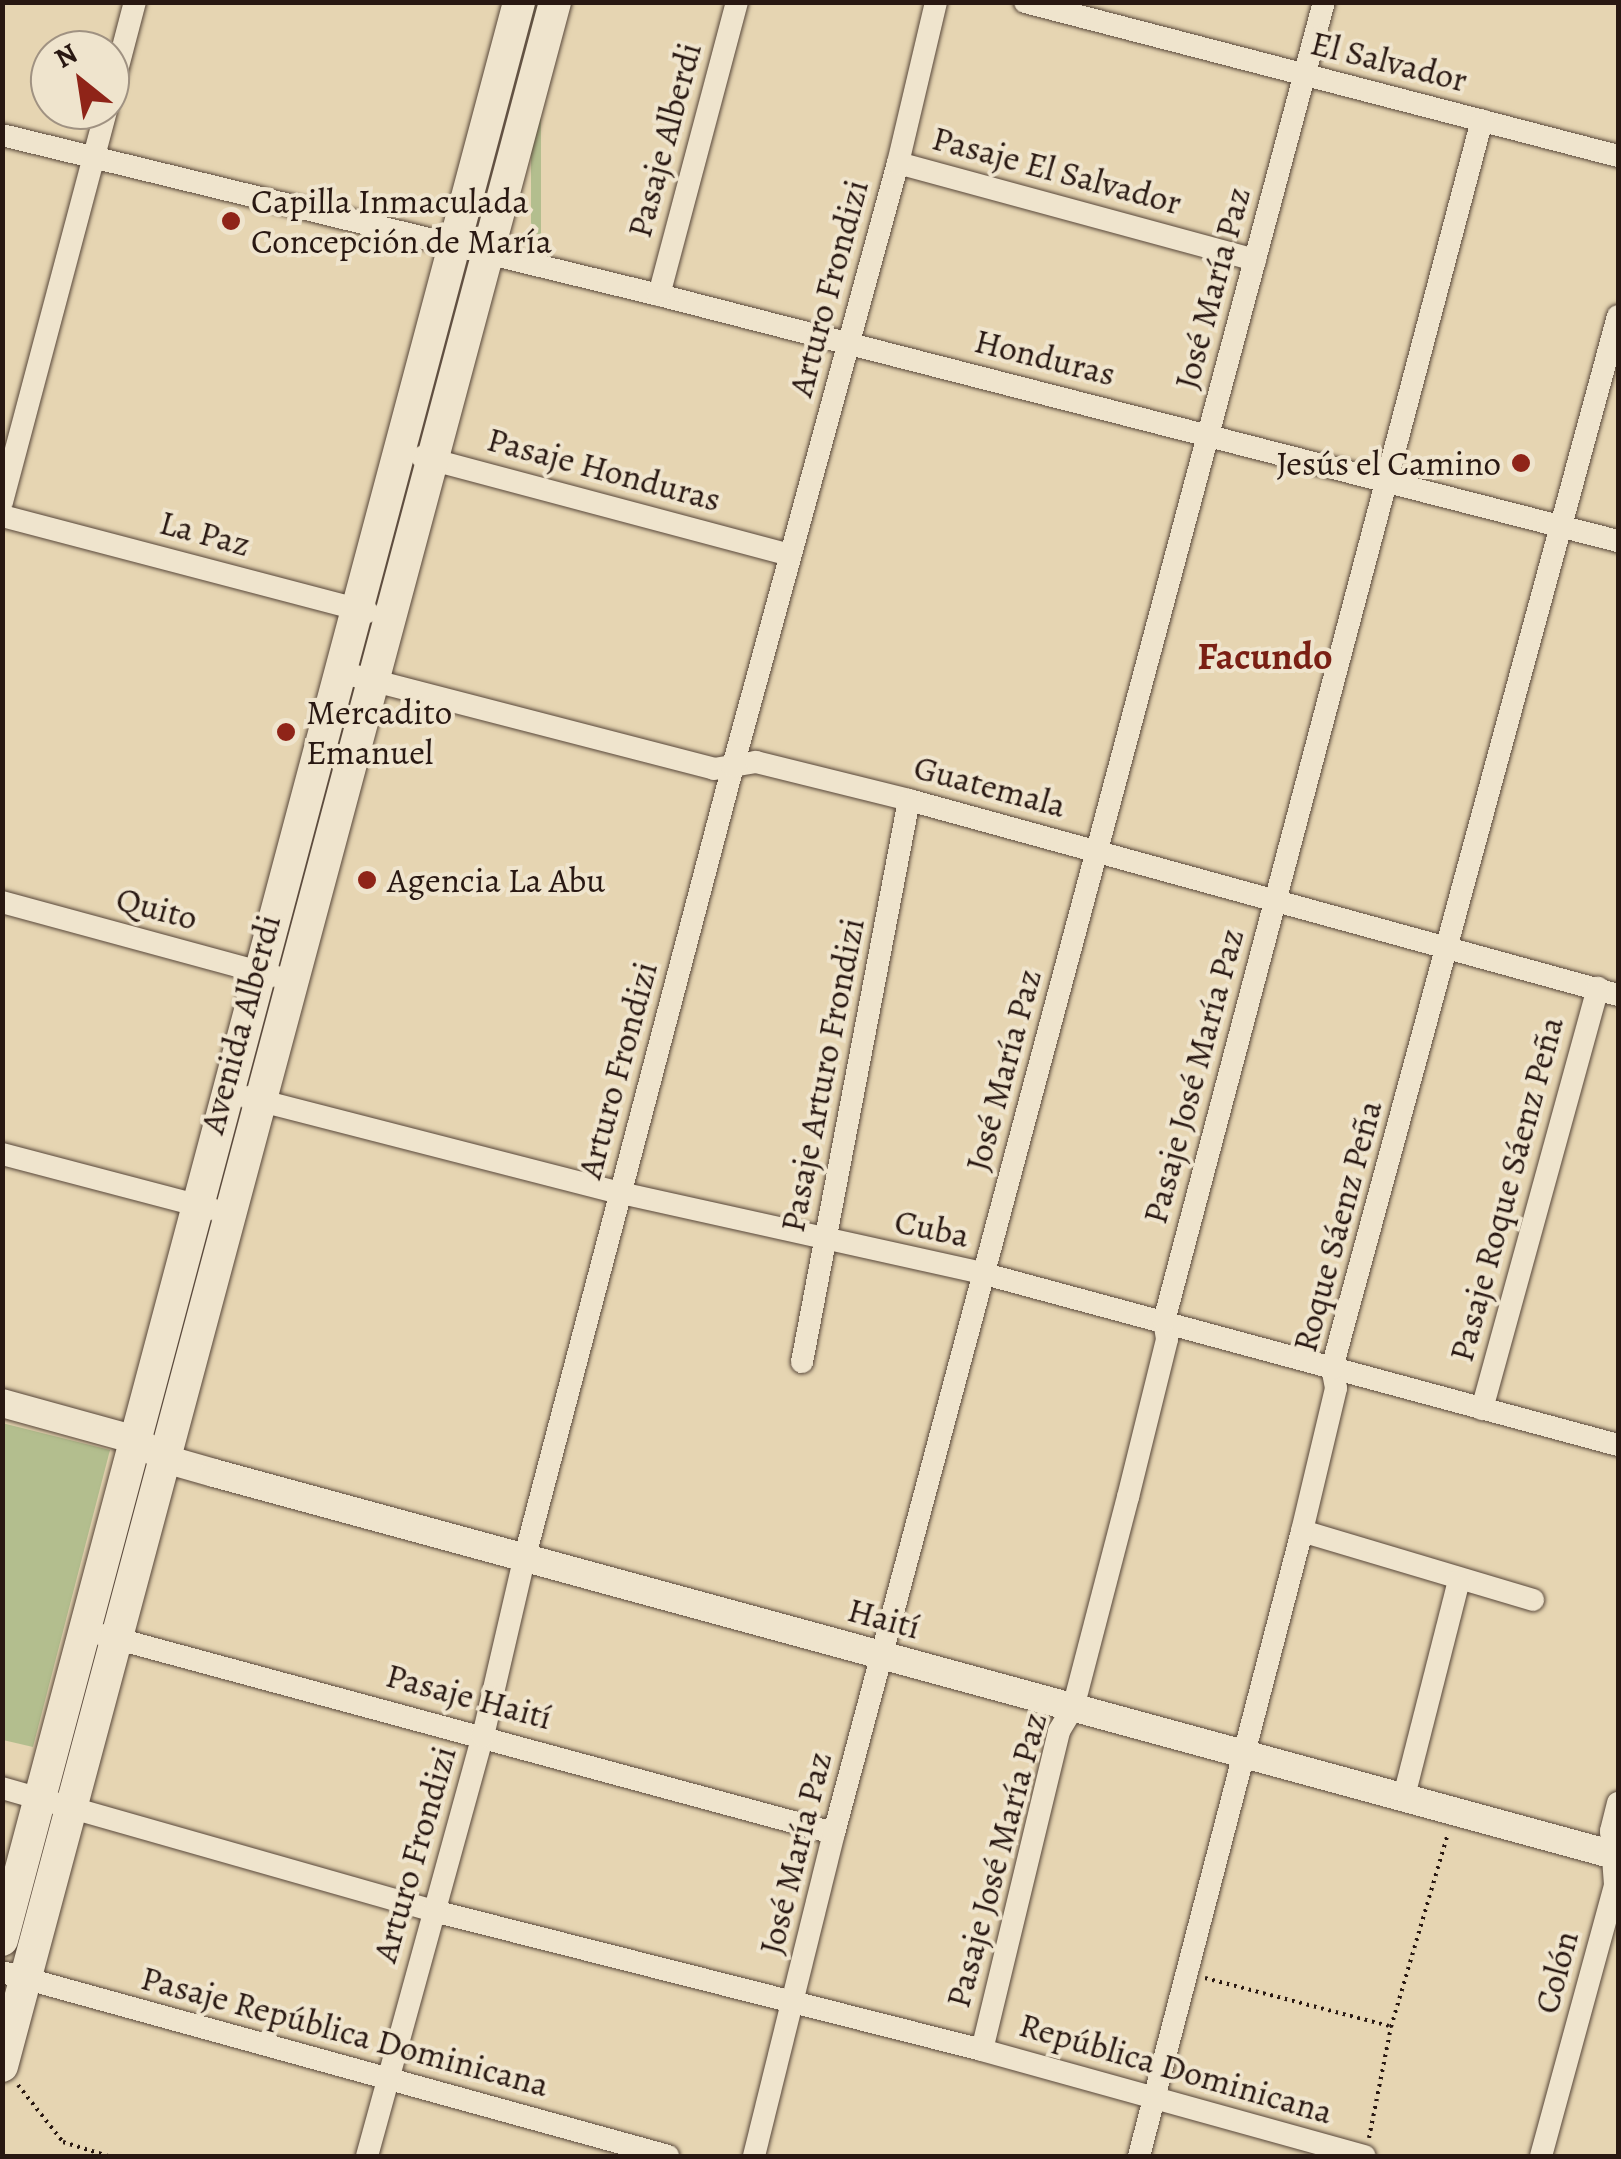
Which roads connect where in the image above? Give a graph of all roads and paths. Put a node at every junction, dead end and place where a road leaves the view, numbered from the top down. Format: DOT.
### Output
graph roads {
  1 [pos="135,2"];
  2 [pos="519,2"];
  3 [pos="555,2"];
  4 [pos="737,2"];
  5 [pos="936,2"];
  6 [pos="1025,2"];
  7 [pos="1324,2"];
  8 [pos="128,30"];
  9 [pos="1304,76"];
  10 [pos="1482,120"];
  11 [pos="101,130"];
  12 [pos="2,136"];
  13 [pos="1618,156"];
  14 [pos="93,160"];
  15 [pos="898,163"];
  16 [pos="454,246"];
  17 [pos="488,254"];
  18 [pos="1255,260"];
  19 [pos="659,295"];
  20 [pos="1618,316"];
  21 [pos="848,344"];
  22 [pos="1210,434"];
  23 [pos="400,450"];
  24 [pos="433,460"];
  25 [pos="1387,482"];
  26 [pos="2,502"];
  27 [pos="2,516"];
  28 [pos="1560,527"];
  29 [pos="1618,542"];
  30 [pos="790,556"];
  31 [pos="357,609"];
  32 [pos="391,618"];
  33 [pos="340,672"];
  34 [pos="374,680"];
  35 [pos="733,766"];
  36 [pos="908,800"];
  37 [pos="1094,849"];
  38 [pos="1276,899"];
  39 [pos="2,902"];
  40 [pos="1448,947"];
  41 [pos="260,972"];
  42 [pos="293,982"];
  43 [pos="1608,992"];
  44 [pos="229,1092"];
  45 [pos="261,1101"];
  46 [pos="2,1154"];
  47 [pos="621,1193"];
  48 [pos="198,1206"];
  49 [pos="231,1214"];
  50 [pos="827,1241"];
  51 [pos="985,1274"];
  52 [pos="1164,1321"];
  53 [pos="802,1362"];
  54 [pos="1332,1368"];
  55 [pos="2,1404"];
  56 [pos="1482,1409"];
  57 [pos="136,1440"];
  58 [pos="1618,1445"];
  59 [pos="165,1459"];
  60 [pos="1302,1531"];
  61 [pos="525,1556"];
  62 [pos="1459,1580"];
  63 [pos="1533,1600"];
  64 [pos="85,1629"];
  65 [pos="117,1639"];
  66 [pos="882,1657"];
  67 [pos="1073,1708"];
  68 [pos="483,1736"];
  69 [pos="1240,1756"];
  70 [pos="2,1788"];
  71 [pos="40,1798"];
  72 [pos="1403,1800"];
  73 [pos="1618,1804"];
  74 [pos="72,1807"];
  75 [pos="1454,1814"];
  76 [pos="834,1833"];
  77 [pos="1617,1856"];
  78 [pos="434,1912"];
  79 [pos="2,1940"];
  80 [pos="1186,1974"];
  81 [pos="14,1976"];
  82 [pos="794,2006"];
  83 [pos="1391,2026"];
  84 [pos="982,2050"];
  85 [pos="3,2065"];
  86 [pos="388,2081"];
  87 [pos="1154,2100"];
  88 [pos="108,2156"];
  89 [pos="368,2156"];
  90 [pos="668,2156"];
  91 [pos="754,2156"];
  92 [pos="1139,2156"];
  93 [pos="1365,2156"];
  94 [pos="1542,2156"];
  1 -- 8 [label="street"];
  2 -- 16 [label="main road, Avenida Alberdi"];
  3 -- 17 [label="main road, Avenida Alberdi"];
  4 -- 19 [label="street, Pasaje Alberdi"];
  5 -- 15 [label="street, Arturo Frondizi"];
  6 -- 9 [label="street, El Salvador"];
  7 -- 9 [label="street, José María Paz"];
  9 -- 10 [label="street, El Salvador"];
  9 -- 18 [label="street, José María Paz"];
  10 -- 13 [label="street, El Salvador"];
  10 -- 25 [label="street, Pasaje José María Paz"];
  11 -- 14 [label="street"];
  12 -- 14 [label="street, Honduras"];
  14 -- 16 [label="street, Honduras"];
  14 -- 26 [label="street"];
  15 -- 18 [label="street, Pasaje El Salvador"];
  15 -- 21 [label="street, Arturo Frondizi"];
  16 -- 17 [label="street, Honduras"];
  16 -- 23 [label="main road, Avenida Alberdi"];
  17 -- 19 [label="street, Honduras"];
  17 -- 24 [label="main road, Avenida Alberdi"];
  18 -- 22 [label="street, José María Paz"];
  19 -- 21 [label="street, Honduras"];
  20 -- 28 [label="street, Roque Sáenz Peña"];
  21 -- 22 [label="street, Honduras"];
  21 -- 30 [label="street, Arturo Frondizi"];
  22 -- 25 [label="street, Honduras"];
  22 -- 37 [label="street, José María Paz"];
  23 -- 24 [label="street, Pasaje Honduras"];
  23 -- 31 [label="main road, Avenida Alberdi"];
  24 -- 30 [label="street, Pasaje Honduras"];
  24 -- 32 [label="main road, Avenida Alberdi"];
  25 -- 28 [label="street, Honduras"];
  25 -- 38 [label="street, Pasaje José María Paz"];
  27 -- 31 [label="street, La Paz"];
  28 -- 29 [label="street, Honduras"];
  28 -- 40 [label="street, Roque Sáenz Peña"];
  30 -- 35 [label="street, Arturo Frondizi"];
  31 -- 32 [label="street, La Paz"];
  31 -- 33 [label="main road, Avenida Alberdi"];
  32 -- 34 [label="main road, Avenida Alberdi"];
  33 -- 34 [label="street, Guatemala"];
  33 -- 41 [label="main road, Avenida Alberdi"];
  34 -- 35 [label="street, Guatemala"];
  34 -- 42 [label="main road, Avenida Alberdi"];
  35 -- 36 [label="street, Guatemala"];
  35 -- 47 [label="street, Arturo Frondizi"];
  36 -- 37 [label="street, Guatemala"];
  36 -- 50 [label="street, Pasaje Arturo Frondizi"];
  37 -- 38 [label="street, Guatemala"];
  37 -- 51 [label="street, José María Paz"];
  38 -- 40 [label="street, Guatemala"];
  38 -- 52 [label="street, Pasaje José María Paz"];
  39 -- 41 [label="street, Quito"];
  40 -- 43 [label="street, Guatemala"];
  40 -- 54 [label="street, Roque Sáenz Peña"];
  41 -- 42 [label="street, Quito"];
  41 -- 44 [label="main road, Avenida Alberdi"];
  42 -- 45 [label="main road, Avenida Alberdi"];
  43 -- 56 [label="street, Pasaje Roque Sáenz Peña"];
  44 -- 45 [label="street, Cuba"];
  44 -- 48 [label="main road, Avenida Alberdi"];
  45 -- 47 [label="street, Cuba"];
  45 -- 49 [label="main road, Avenida Alberdi"];
  46 -- 48 [label="street"];
  47 -- 50 [label="street, Cuba"];
  47 -- 61 [label="street, Arturo Frondizi"];
  48 -- 49 [label="street"];
  48 -- 57 [label="main road, Avenida Alberdi"];
  49 -- 59 [label="main road, Avenida Alberdi"];
  50 -- 51 [label="street, Cuba"];
  50 -- 53 [label="street, Pasaje Arturo Frondizi"];
  51 -- 52 [label="street, Cuba"];
  51 -- 66 [label="street, José María Paz"];
  52 -- 54 [label="street, Cuba"];
  52 -- 67 [label="street, Pasaje José María Paz"];
  54 -- 56 [label="street, Cuba"];
  54 -- 60 [label="street, Roque Sáenz Peña"];
  55 -- 57 [label="street, Haití"];
  56 -- 58 [label="street, Cuba"];
  57 -- 59 [label="street, Haití"];
  57 -- 64 [label="main road, Avenida Alberdi"];
  59 -- 61 [label="street, Haití"];
  59 -- 65 [label="main road, Avenida Alberdi"];
  60 -- 62 [label="street"];
  60 -- 69 [label="street, Roque Sáenz Peña"];
  61 -- 66 [label="street, Haití"];
  61 -- 68 [label="street, Arturo Frondizi"];
  62 -- 63 [label="street"];
  62 -- 72 [label="street"];
  64 -- 65 [label="street, Pasaje Haití"];
  64 -- 71 [label="main road, Avenida Alberdi"];
  65 -- 68 [label="street, Pasaje Haití"];
  65 -- 74 [label="main road, Avenida Alberdi"];
  66 -- 67 [label="street, Haití"];
  66 -- 76 [label="street, José María Paz"];
  67 -- 69 [label="street, Haití"];
  67 -- 84 [label="street, Pasaje José María Paz"];
  68 -- 76 [label="street, Pasaje Haití"];
  68 -- 78 [label="street, Arturo Frondizi"];
  69 -- 72 [label="street, Haití"];
  69 -- 80 [label="street, Roque Sáenz Peña"];
  70 -- 71 [label="street, República Dominicana"];
  71 -- 74 [label="street, República Dominicana"];
  71 -- 79 [label="main road, Avenida Alberdi"];
  72 -- 75 [label="street, Haití"];
  73 -- 77 [label="street, Colón"];
  74 -- 78 [label="street, República Dominicana"];
  74 -- 81 [label="main road, Avenida Alberdi"];
  75 -- 77 [label="street, Haití"];
  75 -- 83 [label="path"];
  76 -- 82 [label="street, José María Paz"];
  77 -- 94 [label="street, Colón"];
  78 -- 82 [label="street, República Dominicana"];
  78 -- 86 [label="street, Arturo Frondizi"];
  80 -- 83 [label="path"];
  80 -- 87 [label="street, Roque Sáenz Peña"];
  81 -- 85 [label="main road, Avenida Alberdi"];
  81 -- 86 [label="street, Pasaje República Dominicana"];
  82 -- 84 [label="street, República Dominicana"];
  82 -- 91 [label="street, José María Paz"];
  83 -- 93 [label="path"];
  84 -- 87 [label="street, República Dominicana"];
  85 -- 88 [label="path"];
  86 -- 89 [label="street, Arturo Frondizi"];
  86 -- 90 [label="street, Pasaje República Dominicana"];
  87 -- 92 [label="street, Roque Sáenz Peña"];
  87 -- 93 [label="street, República Dominicana"];
}
